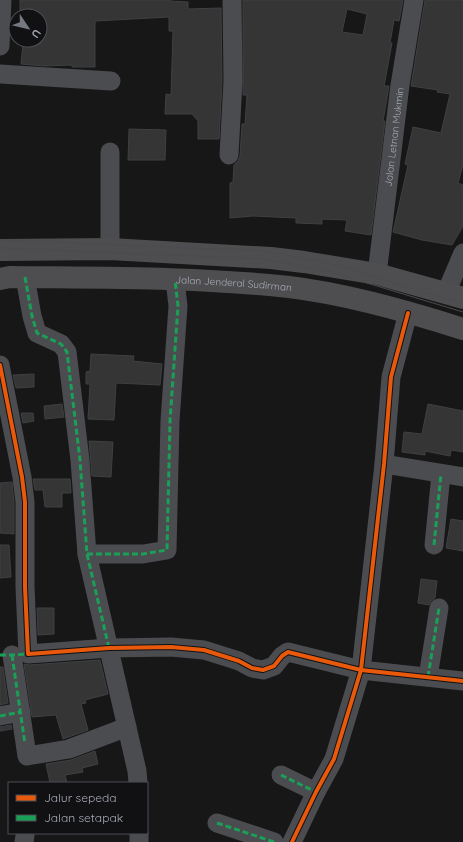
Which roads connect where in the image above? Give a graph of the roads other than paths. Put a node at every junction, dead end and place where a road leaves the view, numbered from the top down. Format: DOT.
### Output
graph roads {
  1 [pos="2,0"];
  2 [pos="232,0"];
  3 [pos="414,0"];
  4 [pos="0,46"];
  5 [pos="0,74"];
  6 [pos="111,81"];
  7 [pos="110,152"];
  8 [pos="229,155"];
  9 [pos="110,249"];
  10 [pos="0,250"];
  11 [pos="463,253"];
  12 [pos="377,274"];
  13 [pos="25,278"];
  14 [pos="0,279"];
  15 [pos="175,280"];
  16 [pos="455,296"];
  17 [pos="408,312"];
  18 [pos="463,329"];
  19 [pos="0,365"];
  20 [pos="384,464"];
  21 [pos="441,474"];
  22 [pos="463,477"];
  23 [pos="434,545"];
  24 [pos="87,554"];
  25 [pos="439,608"];
  26 [pos="108,648"];
  27 [pos="14,655"];
  28 [pos="360,670"];
  29 [pos="428,677"];
  30 [pos="463,681"];
  31 [pos="21,712"];
  32 [pos="0,716"];
  33 [pos="127,727"];
  34 [pos="281,775"];
  35 [pos="138,782"];
  36 [pos="316,792"];
  37 [pos="217,823"];
  38 [pos="274,842"];
  39 [pos="292,842"];
  1 -- 4 [label="street"];
  2 -- 8 [label="street"];
  3 -- 12 [label="street, Jalan Letnan Mukmin"];
  5 -- 6 [label="street"];
  7 -- 9 [label="street"];
  9 -- 10 [label="highway"];
  9 -- 12 [label="highway"];
  11 -- 16 [label="street"];
  12 -- 16 [label="highway"];
  13 -- 14 [label="highway, Jalan Jenderal Sudirman"];
  13 -- 15 [label="highway, Jalan Jenderal Sudirman"];
  13 -- 24 [label="street"];
  15 -- 17 [label="highway, Jalan Jenderal Sudirman"];
  15 -- 24 [label="street"];
  17 -- 18 [label="highway, Jalan Jenderal Sudirman"];
  17 -- 20 [label="street"];
  19 -- 27 [label="street"];
  20 -- 21 [label="street"];
  20 -- 28 [label="street"];
  21 -- 22 [label="street"];
  21 -- 23 [label="street"];
  24 -- 26 [label="street"];
  25 -- 29 [label="street"];
  26 -- 27 [label="street"];
  26 -- 28 [label="street"];
  26 -- 33 [label="street"];
  27 -- 31 [label="street"];
  28 -- 29 [label="street"];
  28 -- 36 [label="street"];
  29 -- 30 [label="street"];
  31 -- 32 [label="street"];
  31 -- 33 [label="street"];
  33 -- 35 [label="street"];
  34 -- 36 [label="street"];
  36 -- 39 [label="street"];
  37 -- 38 [label="street"];
}
